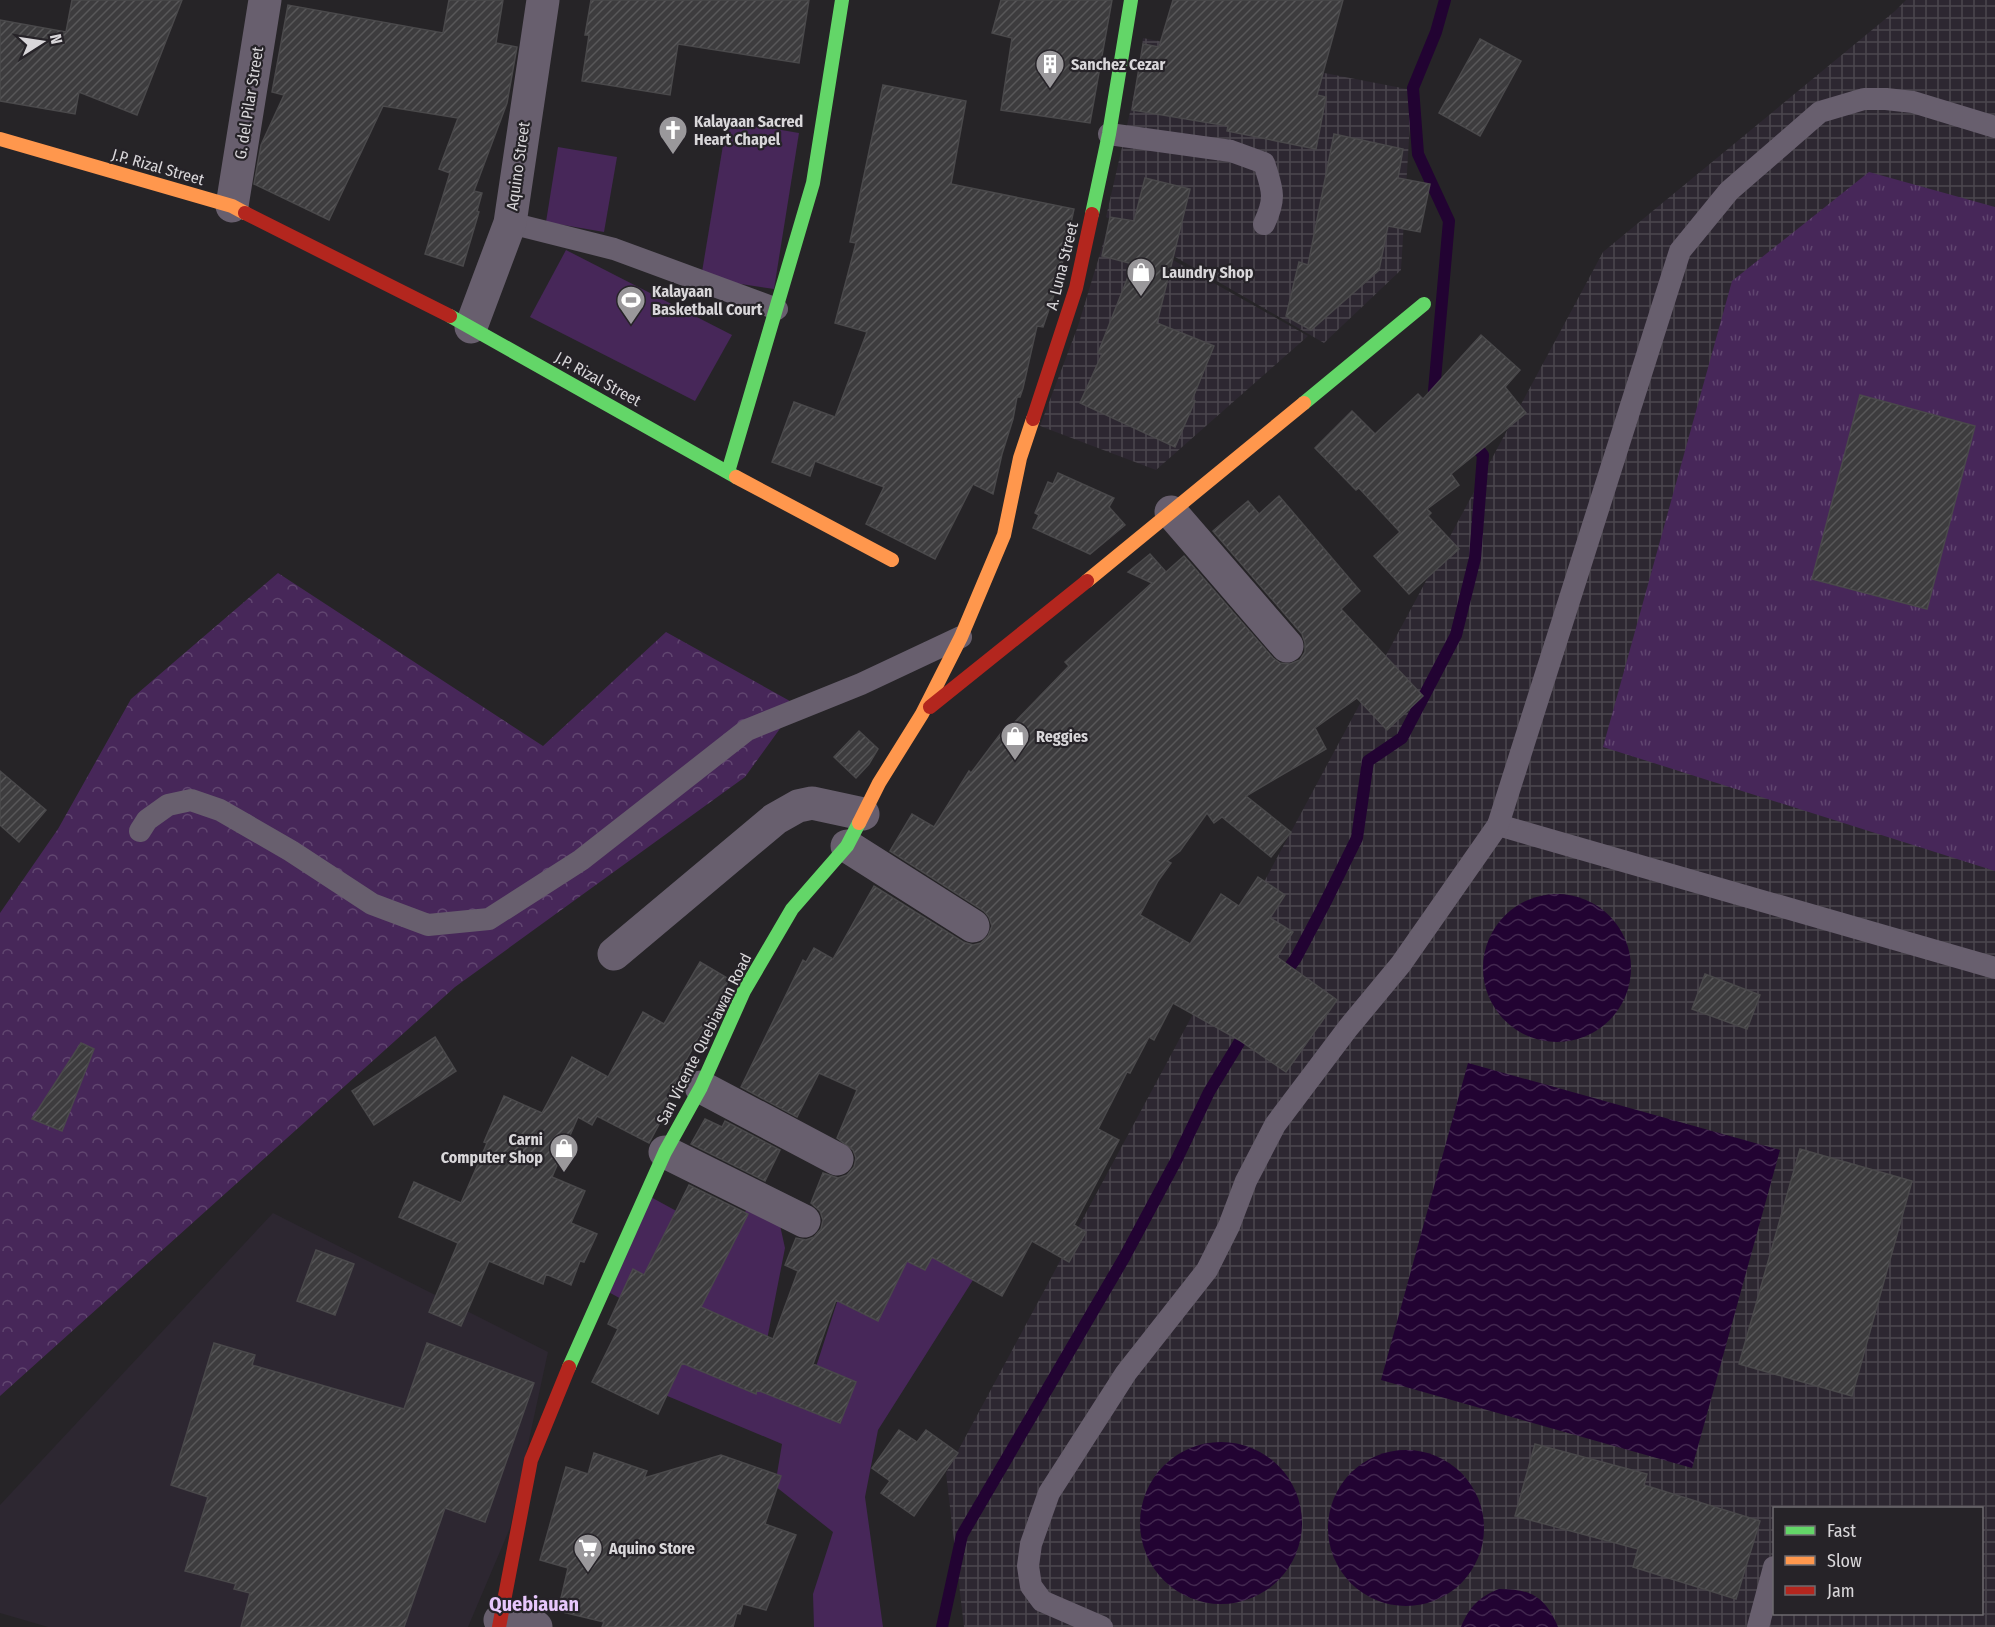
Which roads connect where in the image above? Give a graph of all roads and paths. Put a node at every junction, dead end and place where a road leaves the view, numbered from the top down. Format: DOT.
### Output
graph roads {
  1 [pos="265,0"];
  2 [pos="543,0"];
  3 [pos="842,0"];
  4 [pos="1131,0"];
  5 [pos="1995,127"];
  6 [pos="1109,134"];
  7 [pos="0,139"];
  8 [pos="232,206"];
  9 [pos="510,223"];
  10 [pos="1264,224"];
  11 [pos="1424,304"];
  12 [pos="777,309"];
  13 [pos="471,327"];
  14 [pos="728,472"];
  15 [pos="1171,512"];
  16 [pos="1004,535"];
  17 [pos="892,560"];
  18 [pos="962,637"];
  19 [pos="1287,646"];
  20 [pos="922,714"];
  21 [pos="863,814"];
  22 [pos="1498,825"];
  23 [pos="140,831"];
  24 [pos="847,846"];
  25 [pos="972,926"];
  26 [pos="614,954"];
  27 [pos="1995,968"];
  28 [pos="701,1087"];
  29 [pos="665,1152"];
  30 [pos="837,1159"];
  31 [pos="804,1221"];
  32 [pos="1773,1571"];
  33 [pos="500,1624"];
  34 [pos="536,1627"];
  35 [pos="1102,1627"];
  36 [pos="1758,1627"];
  1 -- 8 [label="street, G. del Pilar Street"];
  2 -- 9 [label="street, Aquino Street"];
  3 -- 12 [label="street"];
  4 -- 6 [label="street, A. Luna Street"];
  5 -- 22 [label="lane"];
  6 -- 10 [label="lane"];
  6 -- 16 [label="street, A. Luna Street"];
  7 -- 8 [label="street, J.P. Rizal Street"];
  8 -- 13 [label="street, J.P. Rizal Street"];
  9 -- 12 [label="lane"];
  9 -- 13 [label="street, Aquino Street"];
  11 -- 15 [label="street"];
  12 -- 14 [label="street"];
  13 -- 14 [label="street, J.P. Rizal Street"];
  14 -- 17 [label="street, J.P. Rizal Street"];
  15 -- 19 [label="street"];
  15 -- 20 [label="street"];
  16 -- 18 [label="street, San Vicente Quebiawan Road"];
  18 -- 20 [label="street, San Vicente Quebiawan Road"];
  18 -- 23 [label="lane"];
  20 -- 21 [label="street, San Vicente Quebiawan Road"];
  21 -- 24 [label="street, San Vicente Quebiawan Road"];
  21 -- 26 [label="street"];
  22 -- 27 [label="lane"];
  22 -- 35 [label="lane"];
  24 -- 25 [label="street"];
  24 -- 28 [label="street, San Vicente Quebiawan Road"];
  28 -- 29 [label="street, San Vicente Quebiawan Road"];
  28 -- 30 [label="street"];
  29 -- 31 [label="street"];
  29 -- 33 [label="street, San Vicente Quebiawan Road"];
  32 -- 36 [label="lane"];
  33 -- 34 [label="street"];
}
